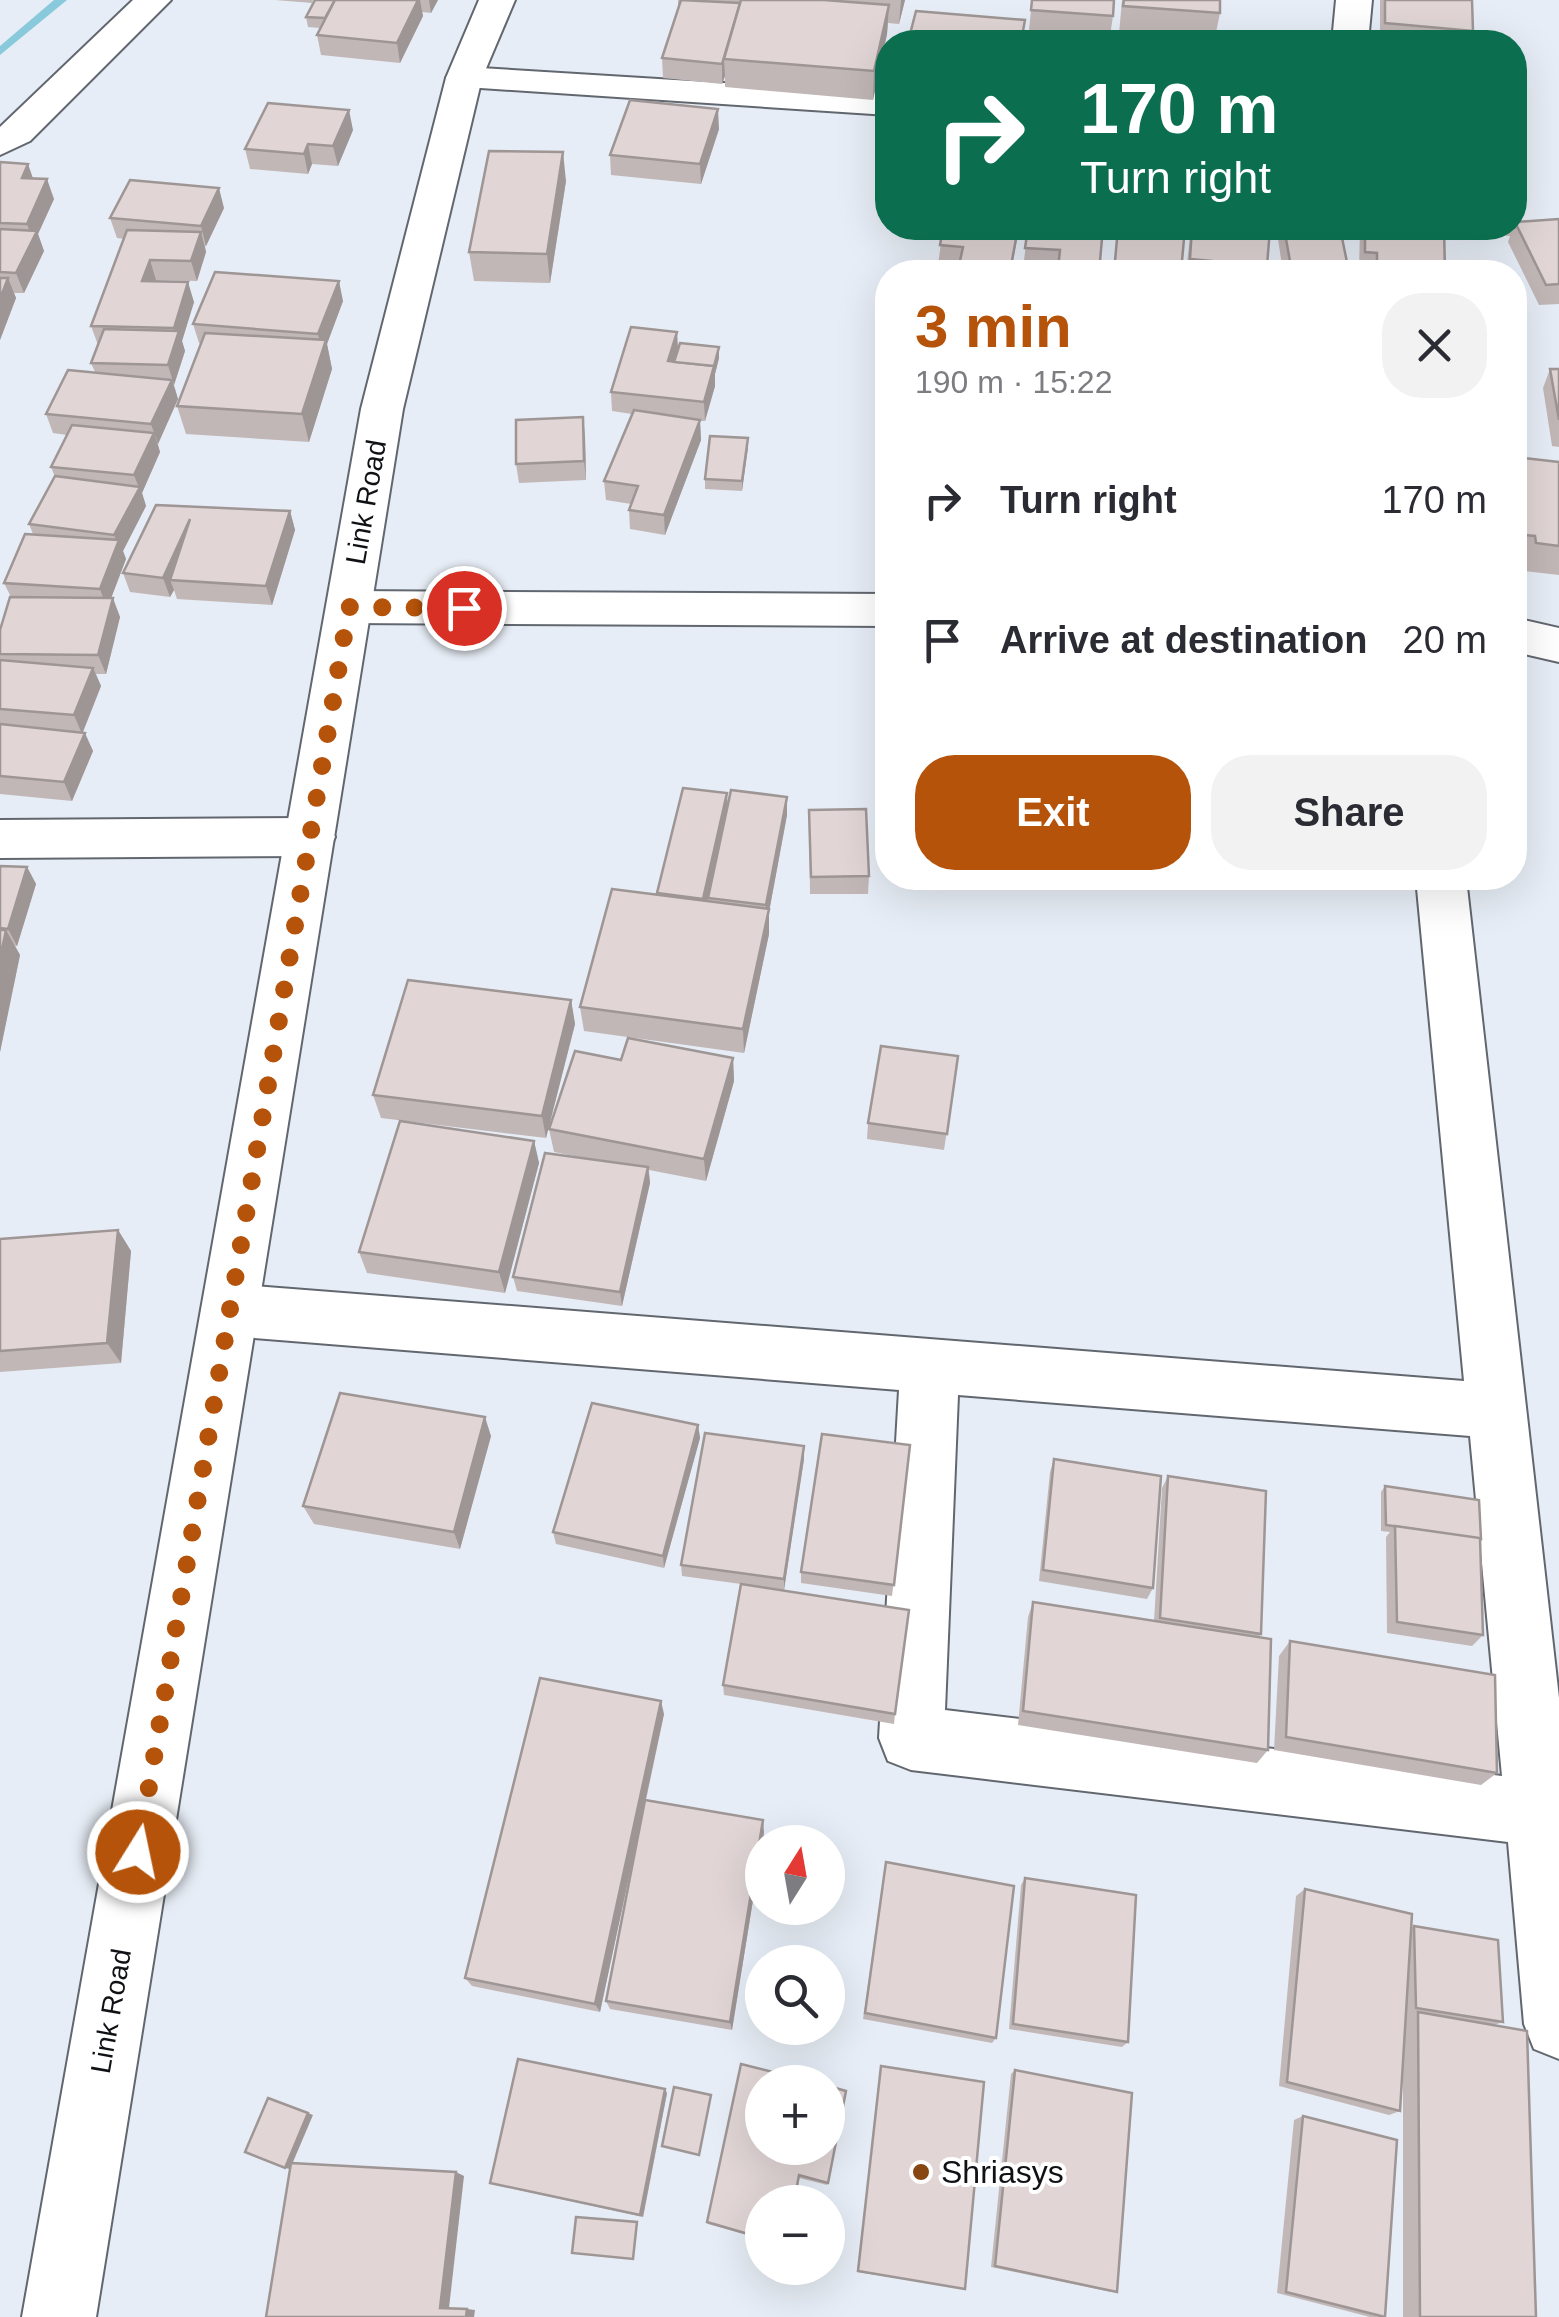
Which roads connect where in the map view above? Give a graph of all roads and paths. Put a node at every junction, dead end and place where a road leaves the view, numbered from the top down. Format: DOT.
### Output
graph roads {
  1 [pos="153,0"];
  2 [pos="497,0"];
  3 [pos="1354,0"];
  4 [pos="1351,30"];
  5 [pos="464,78"];
  6 [pos="875,103"];
  7 [pos="0,144"];
  8 [pos="349,607"];
  9 [pos="875,610"];
  10 [pos="1527,639"];
  11 [pos="1559,646"];
  12 [pos="310,836"];
  13 [pos="0,839"];
  14 [pos="1442,890"];
  15 [pos="230,1310"];
  16 [pos="930,1366"];
  17 [pos="1497,1411"];
  18 [pos="1539,1813"];
  19 [pos="1559,2024"];
  20 [pos="59,2317"];
  1 -- 7 [label="street"];
  2 -- 5 [label="street, Link Road"];
  3 -- 4 [label="street"];
  5 -- 6 [label="street"];
  5 -- 8 [label="street, Link Road"];
  8 -- 9 [label="street"];
  8 -- 12 [label="street, Link Road"];
  10 -- 11 [label="street"];
  12 -- 13 [label="street"];
  12 -- 15 [label="street, Link Road"];
  14 -- 17 [label="street"];
  15 -- 16 [label="street"];
  15 -- 20 [label="street, Link Road"];
  16 -- 17 [label="street"];
  16 -- 18 [label="street"];
  17 -- 18 [label="street"];
  18 -- 19 [label="street"];
}
